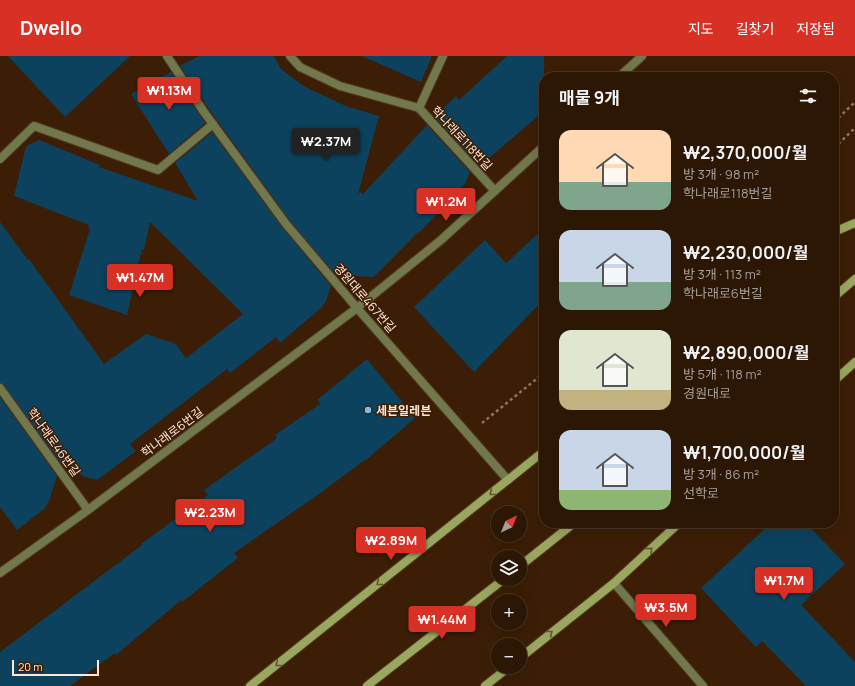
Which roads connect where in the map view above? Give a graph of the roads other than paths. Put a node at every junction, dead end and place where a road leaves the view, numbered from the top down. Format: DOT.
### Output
graph roads {
  1 [pos="167,56"];
  2 [pos="290,56"];
  3 [pos="443,56"];
  4 [pos="642,56"];
  5 [pos="624,72"];
  6 [pos="419,108"];
  7 [pos="213,124"];
  8 [pos="539,151"];
  9 [pos="0,159"];
  10 [pos="495,191"];
  11 [pos="855,223"];
  12 [pos="839,230"];
  13 [pos="855,279"];
  14 [pos="839,293"];
  15 [pos="357,308"];
  16 [pos="855,362"];
  17 [pos="839,376"];
  18 [pos="0,388"];
  19 [pos="539,455"];
  20 [pos="508,480"];
  21 [pos="88,510"];
  22 [pos="568,528"];
  23 [pos="674,528"];
  24 [pos="527,560"];
  25 [pos="0,573"];
  26 [pos="614,583"];
  27 [pos="495,586"];
  28 [pos="527,652"];
  29 [pos="500,674"];
  30 [pos="250,686"];
  31 [pos="367,686"];
  32 [pos="485,686"];
  33 [pos="703,686"];
  1 -- 7 [label="street, 경원대로467번길"];
  2 -- 6 [label="street"];
  3 -- 6 [label="street, 학나래로118번길"];
  4 -- 5 [label="street"];
  6 -- 10 [label="street, 학나래로118번길"];
  7 -- 9 [label="street"];
  7 -- 15 [label="street, 경원대로467번길"];
  8 -- 10 [label="street"];
  10 -- 15 [label="street"];
  11 -- 12 [label="main road"];
  13 -- 14 [label="main road"];
  15 -- 20 [label="street, 경원대로467번길"];
  15 -- 21 [label="street, 학나래로6번길"];
  16 -- 17 [label="main road"];
  18 -- 21 [label="street, 학나래로46번길"];
  19 -- 20 [label="main road"];
  20 -- 30 [label="main road, one-way"];
  21 -- 25 [label="street, 학나래로6번길"];
  22 -- 24 [label="main road"];
  26 -- 23 [label="main road, one-way"];
  28 -- 26 [label="main road, one-way"];
  26 -- 33 [label="street"];
  27 -- 31 [label="main road"];
  29 -- 32 [label="main road"];
}
